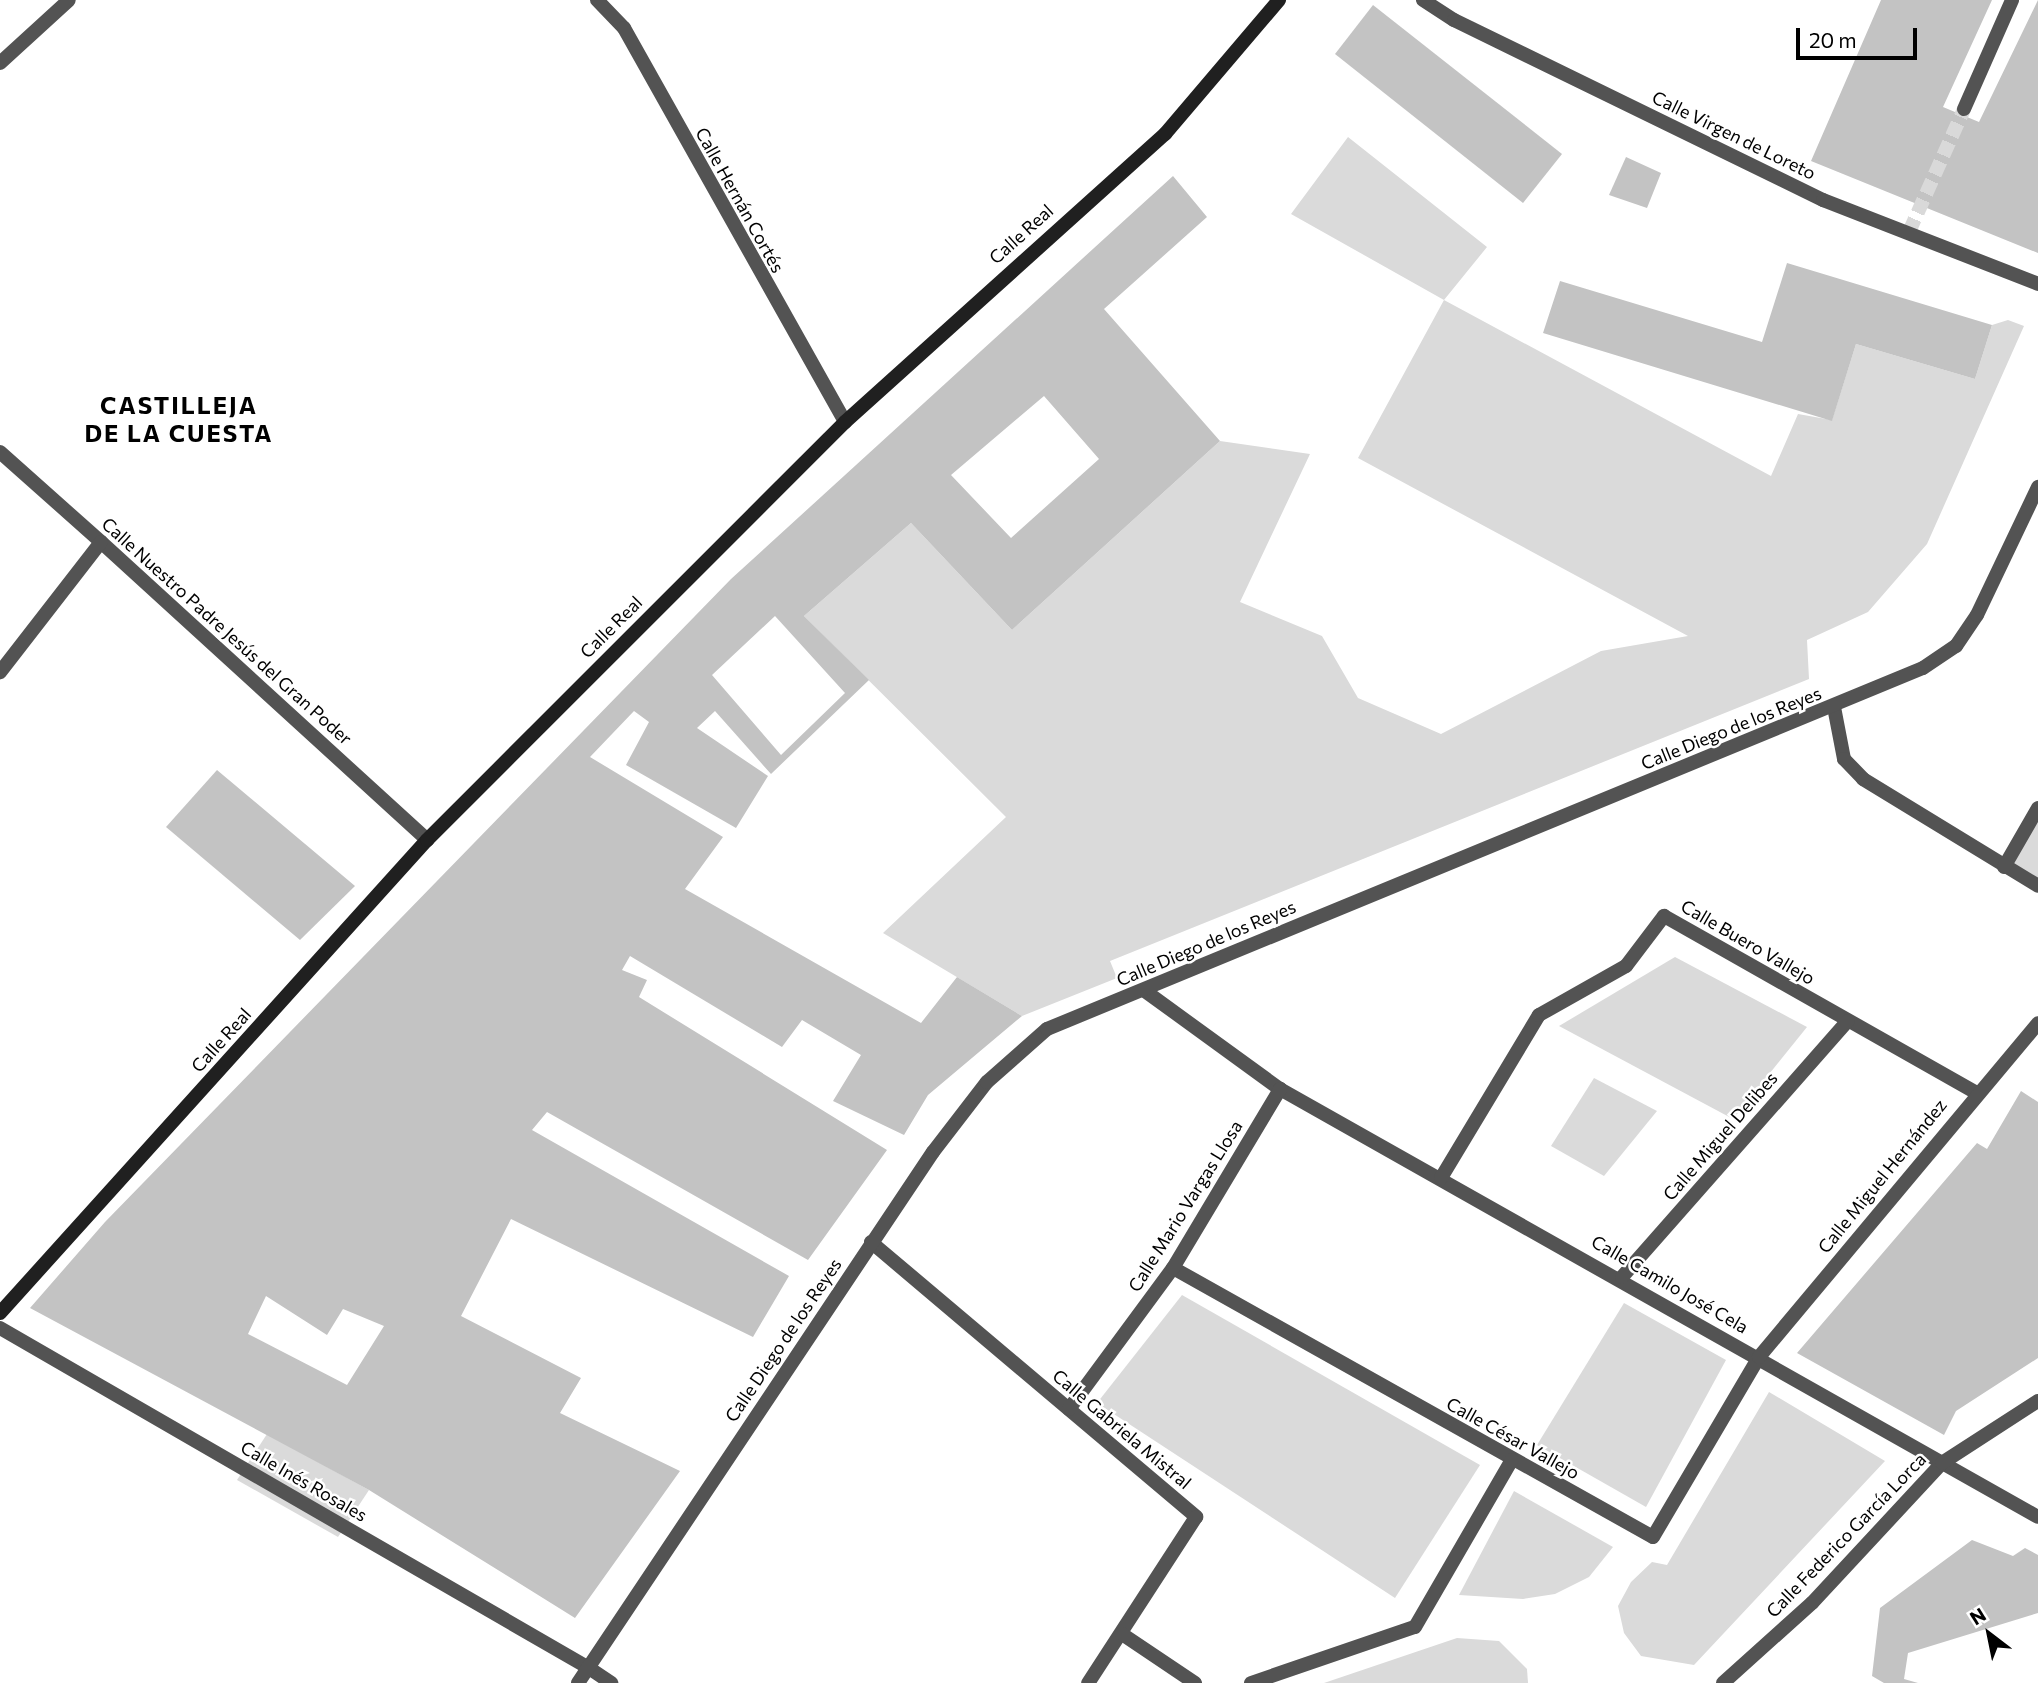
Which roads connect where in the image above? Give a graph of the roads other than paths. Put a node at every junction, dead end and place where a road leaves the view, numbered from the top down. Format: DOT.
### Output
graph roads {
  1 [pos="69,0"];
  2 [pos="597,0"];
  3 [pos="1279,0"];
  4 [pos="1423,0"];
  5 [pos="2012,0"];
  6 [pos="0,63"];
  7 [pos="1964,109"];
  8 [pos="2038,284"];
  9 [pos="845,422"];
  10 [pos="0,452"];
  11 [pos="2038,487"];
  12 [pos="101,542"];
  13 [pos="0,672"];
  14 [pos="1834,706"];
  15 [pos="2038,808"];
  16 [pos="427,840"];
  17 [pos="2004,866"];
  18 [pos="2038,886"];
  19 [pos="1145,991"];
  20 [pos="1848,1021"];
  21 [pos="2038,1023"];
  22 [pos="1280,1089"];
  23 [pos="1975,1092"];
  24 [pos="1441,1178"];
  25 [pos="871,1242"];
  26 [pos="1173,1268"];
  27 [pos="1622,1277"];
  28 [pos="0,1313"];
  29 [pos="0,1328"];
  30 [pos="1759,1357"];
  31 [pos="2038,1401"];
  32 [pos="1069,1409"];
  33 [pos="1512,1460"];
  34 [pos="1942,1462"];
  35 [pos="2038,1517"];
  36 [pos="1122,1634"];
  37 [pos="589,1668"];
  38 [pos="578,1683"];
  39 [pos="611,1683"];
  40 [pos="1088,1683"];
  41 [pos="1195,1683"];
  42 [pos="1251,1683"];
  43 [pos="1723,1683"];
  1 -- 6 [label="street"];
  2 -- 9 [label="street, Calle Hernán Cortés"];
  3 -- 9 [label="main road, Calle Real"];
  4 -- 8 [label="street, Calle Virgen de Loreto"];
  5 -- 7 [label="street"];
  9 -- 16 [label="main road, Calle Real"];
  10 -- 12 [label="street, Calle Nuestro Padre Jesús del Gran Poder"];
  11 -- 14 [label="street, Calle Diego de los Reyes"];
  12 -- 13 [label="street"];
  12 -- 16 [label="street, Calle Nuestro Padre Jesús del Gran Poder"];
  14 -- 17 [label="street"];
  14 -- 19 [label="street, Calle Diego de los Reyes"];
  15 -- 17 [label="street"];
  16 -- 28 [label="main road, Calle Real"];
  17 -- 18 [label="street"];
  19 -- 22 [label="street, Calle Camilo José Cela"];
  19 -- 25 [label="street, Calle Diego de los Reyes"];
  20 -- 23 [label="street, Calle Buero Vallejo"];
  20 -- 24 [label="street, Calle Buero Vallejo"];
  20 -- 27 [label="street, Calle Miguel Delibes"];
  21 -- 23 [label="street, Calle Miguel Hernández"];
  22 -- 24 [label="street, Calle Camilo José Cela"];
  22 -- 26 [label="street, Calle Mario Vargas Llosa"];
  23 -- 30 [label="street, Calle Miguel Hernández"];
  24 -- 27 [label="street, Calle Camilo José Cela"];
  25 -- 32 [label="street, Calle Gabriela Mistral"];
  25 -- 37 [label="street, Calle Diego de los Reyes"];
  26 -- 32 [label="street, Calle Mario Vargas Llosa"];
  26 -- 33 [label="street, Calle César Vallejo"];
  27 -- 30 [label="street, Calle Camilo José Cela"];
  29 -- 37 [label="street, Calle Inés Rosales"];
  30 -- 33 [label="street, Calle César Vallejo"];
  30 -- 34 [label="street, Calle Camilo José Cela"];
  31 -- 34 [label="street, Calle Federico García Lorca"];
  32 -- 36 [label="street, Calle Gabriela Mistral"];
  33 -- 42 [label="street"];
  34 -- 35 [label="street, Calle Camilo José Cela"];
  34 -- 43 [label="street, Calle Federico García Lorca"];
  36 -- 40 [label="street, Calle Gabriela Mistral"];
  36 -- 41 [label="street"];
  37 -- 38 [label="street, Calle Diego de los Reyes"];
  37 -- 39 [label="street"];
}
